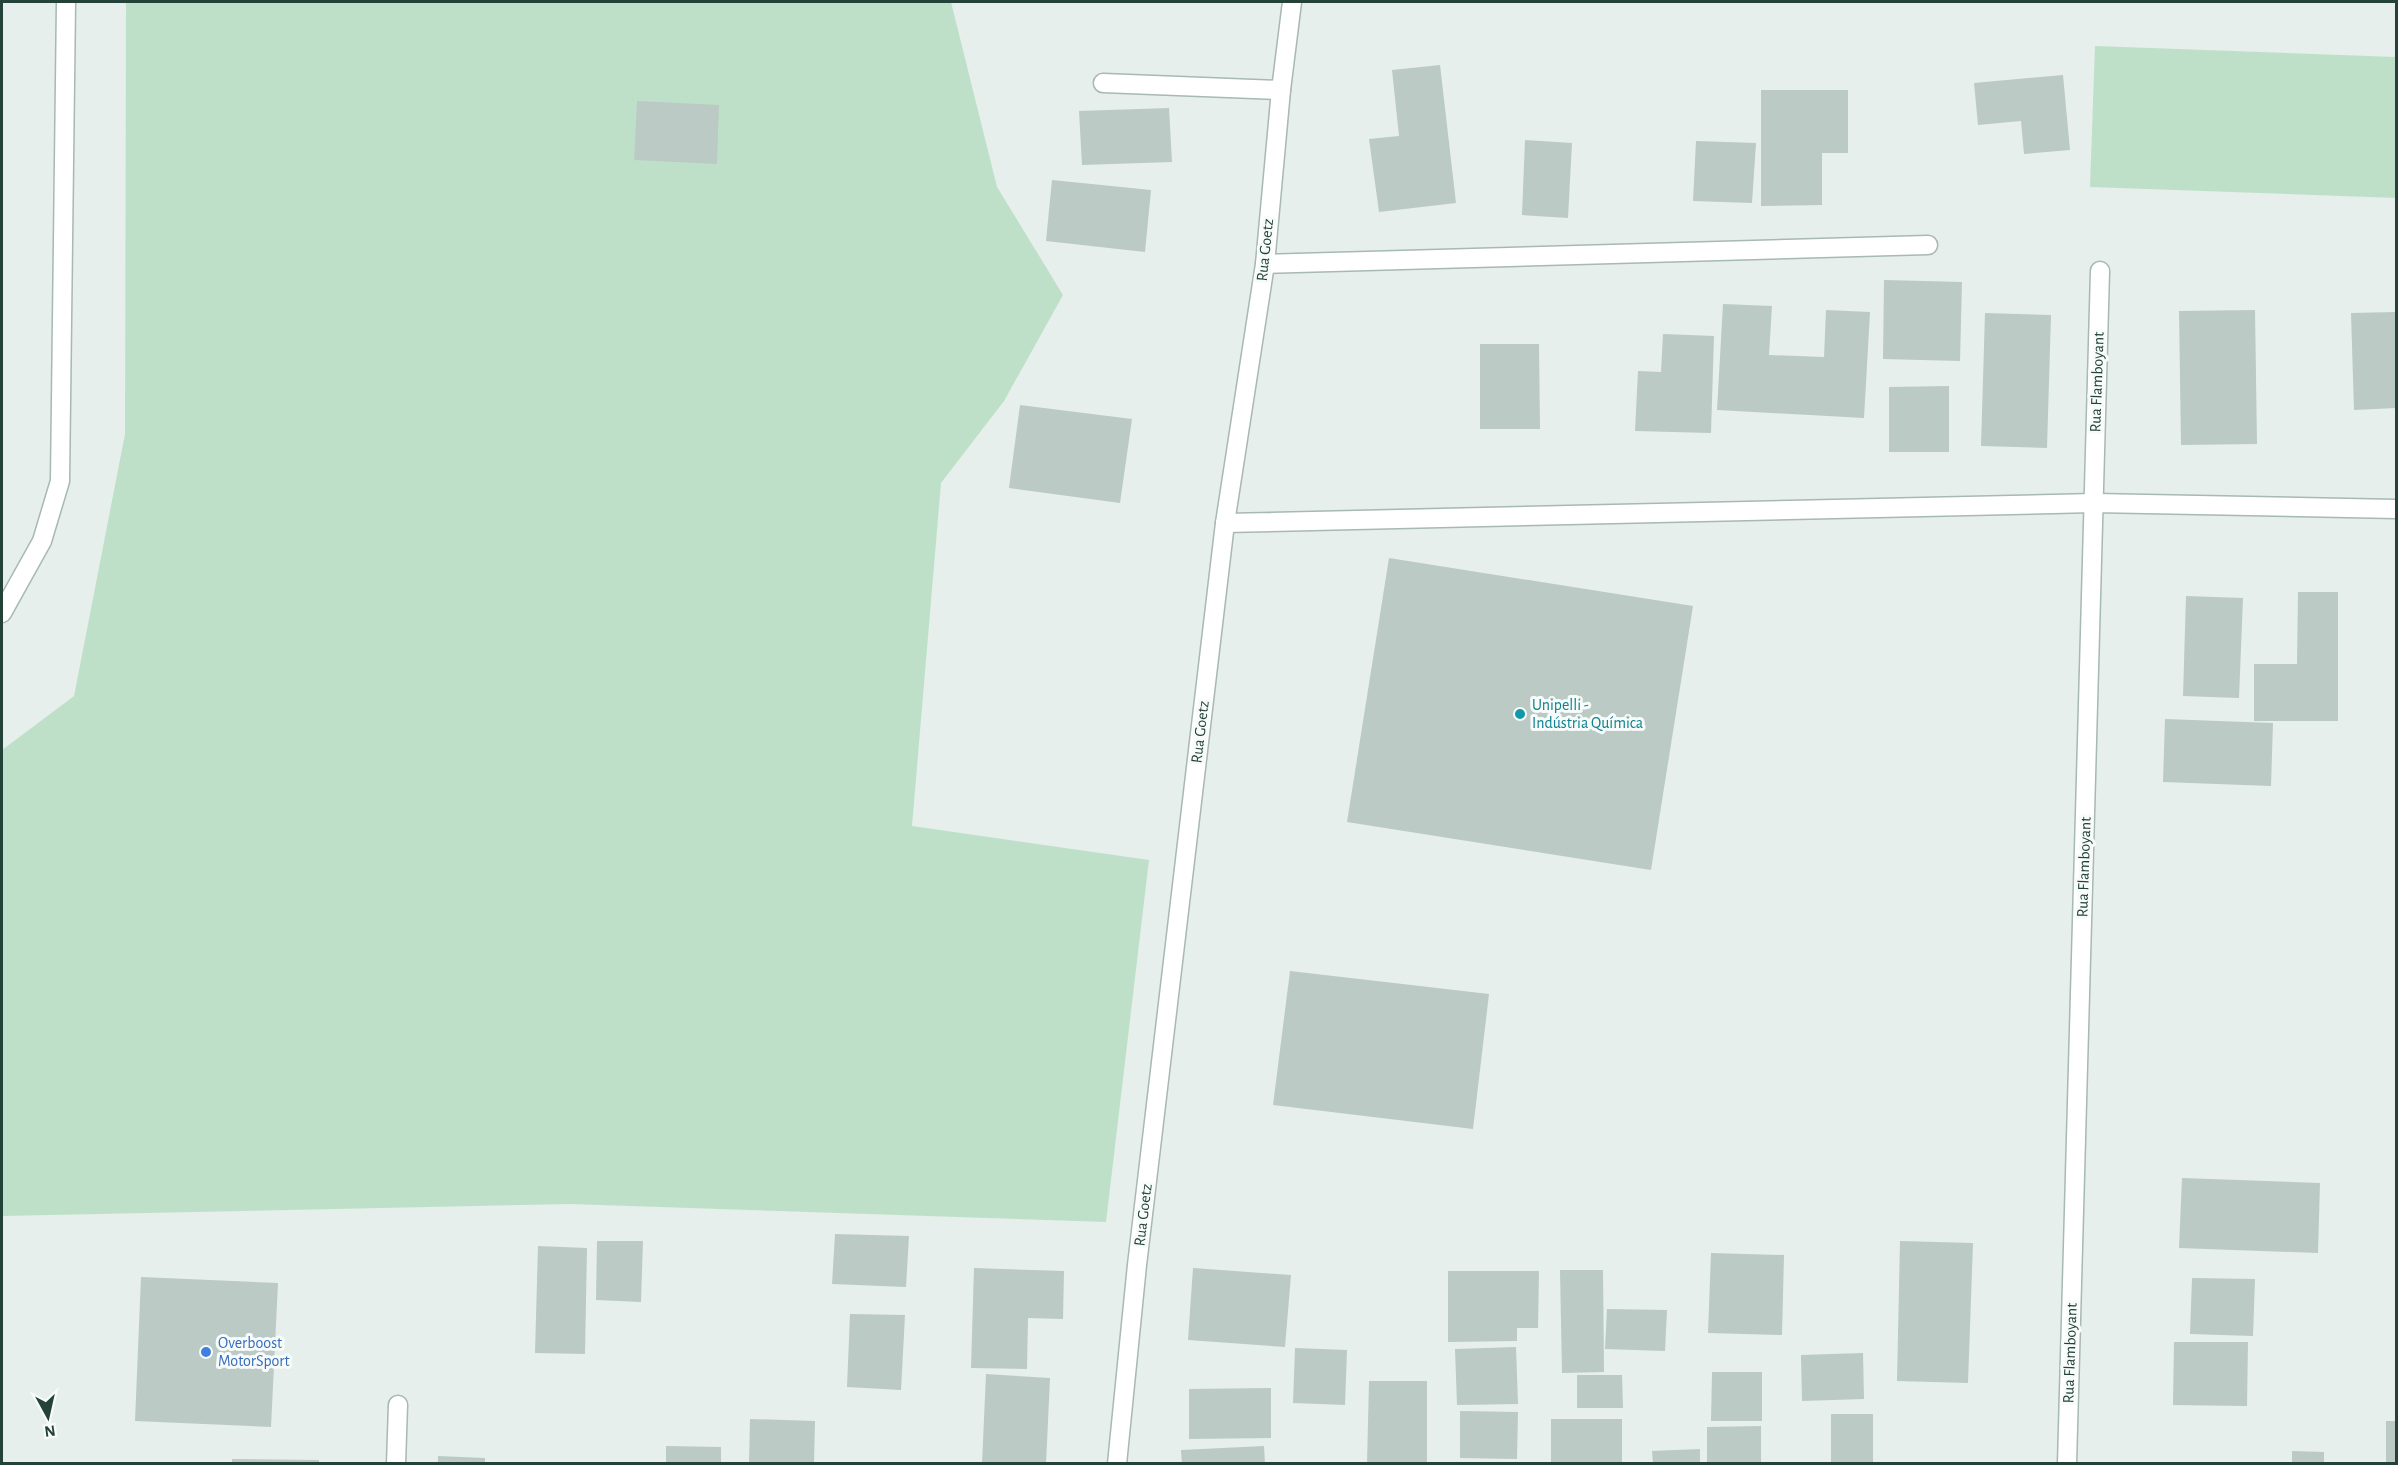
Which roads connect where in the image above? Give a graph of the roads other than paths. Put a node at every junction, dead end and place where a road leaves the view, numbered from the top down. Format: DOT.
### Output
graph roads {
  1 [pos="66,2"];
  2 [pos="1292,2"];
  3 [pos="1103,83"];
  4 [pos="1281,90"];
  5 [pos="1929,245"];
  6 [pos="1265,264"];
  7 [pos="2100,272"];
  8 [pos="2094,503"];
  9 [pos="2397,509"];
  10 [pos="1225,523"];
  11 [pos="2,613"];
  12 [pos="398,1405"];
  13 [pos="396,1464"];
  14 [pos="1117,1464"];
  15 [pos="2067,1464"];
  1 -- 11 [label="street"];
  2 -- 4 [label="street, Rua Goetz"];
  3 -- 4 [label="street"];
  4 -- 6 [label="street, Rua Goetz"];
  5 -- 6 [label="street"];
  6 -- 10 [label="street, Rua Goetz"];
  7 -- 8 [label="street, Rua Flamboyant"];
  8 -- 9 [label="street"];
  8 -- 10 [label="street"];
  8 -- 15 [label="street, Rua Flamboyant"];
  10 -- 14 [label="street, Rua Goetz"];
  12 -- 13 [label="street"];
}
